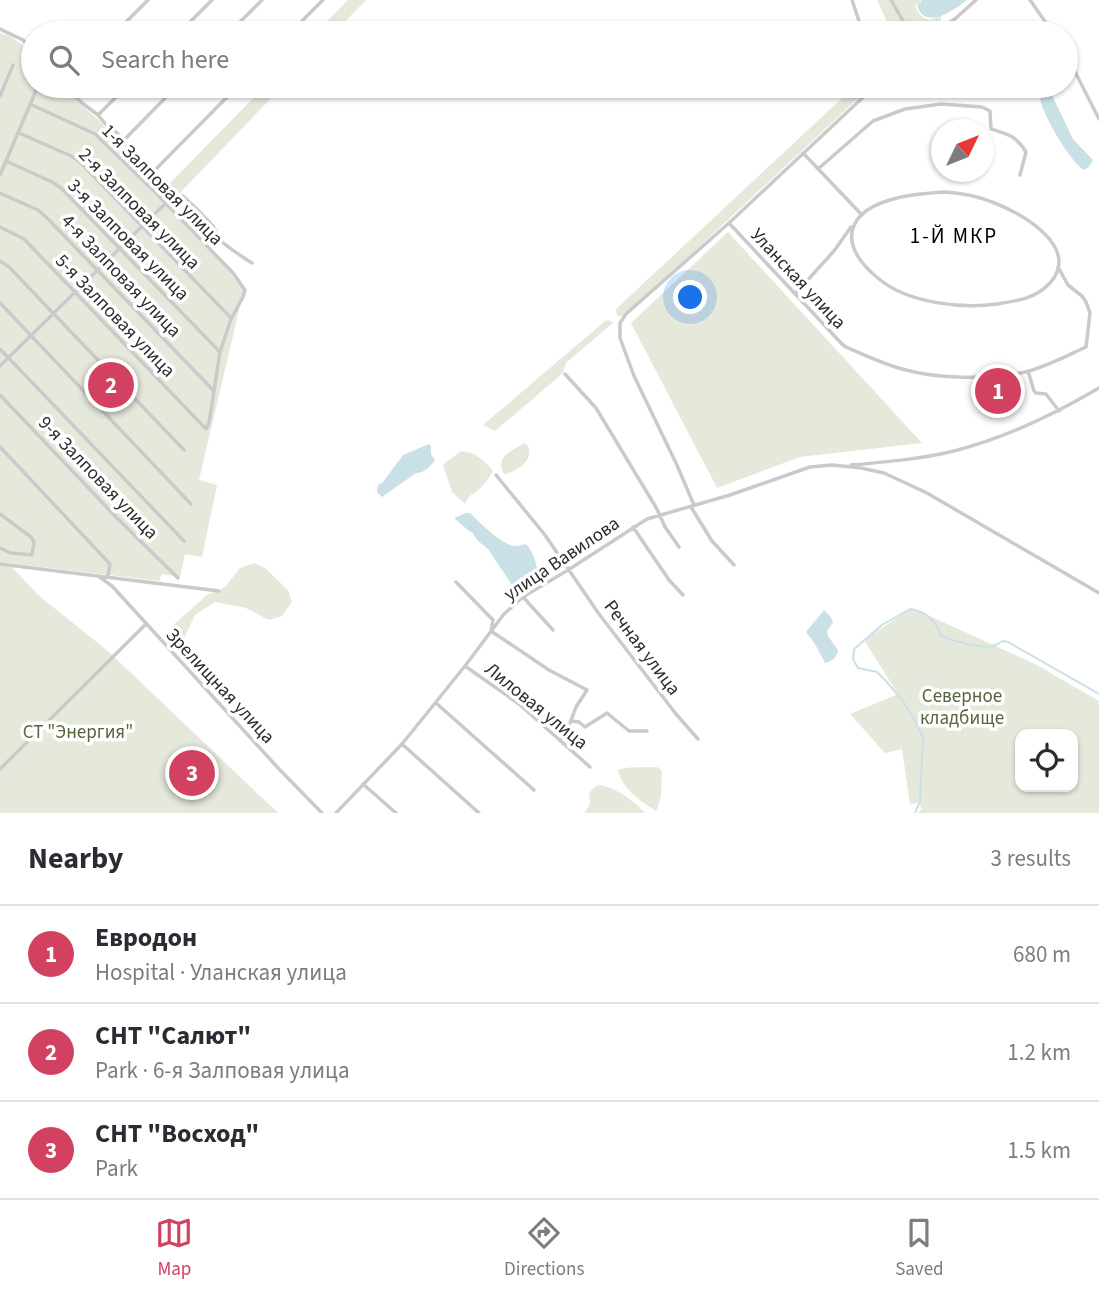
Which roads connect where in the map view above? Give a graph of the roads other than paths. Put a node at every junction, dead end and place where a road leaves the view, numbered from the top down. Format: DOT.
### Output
graph roads {
  1 [pos="148,0"];
  2 [pos="212,0"];
  3 [pos="262,0"];
  4 [pos="323,0"];
  5 [pos="852,0"];
  6 [pos="891,0"];
  7 [pos="976,0"];
  8 [pos="1030,0"];
  9 [pos="127,21"];
  10 [pos="191,21"];
  11 [pos="241,21"];
  12 [pos="302,21"];
  13 [pos="859,21"];
  14 [pos="903,21"];
  15 [pos="952,21"];
  16 [pos="1045,21"];
  17 [pos="0,29"];
  18 [pos="21,39"];
  19 [pos="13,65"];
  20 [pos="1078,78"];
  21 [pos="0,96"];
  22 [pos="33,98"];
  23 [pos="77,98"];
  24 [pos="115,98"];
  25 [pos="165,98"];
  26 [pos="226,98"];
  27 [pos="861,98"];
  28 [pos="30,104"];
  29 [pos="98,115"];
  30 [pos="1099,119"];
  31 [pos="19,133"];
  32 [pos="124,140"];
  33 [pos="803,153"];
  34 [pos="6,162"];
  35 [pos="818,169"];
  36 [pos="152,173"];
  37 [pos="1020,175"];
  38 [pos="0,176"];
  39 [pos="0,193"];
  40 [pos="173,196"];
  41 [pos="166,203"];
  42 [pos="862,215"];
  43 [pos="729,223"];
  44 [pos="855,223"];
  45 [pos="0,227"];
  46 [pos="142,227"];
  47 [pos="120,248"];
  48 [pos="0,261"];
  49 [pos="252,263"];
  50 [pos="1058,267"];
  51 [pos="98,271"];
  52 [pos="76,292"];
  53 [pos="795,294"];
  54 [pos="0,303"];
  55 [pos="53,314"];
  56 [pos="231,318"];
  57 [pos="31,335"];
  58 [pos="0,349"];
  59 [pos="220,352"];
  60 [pos="8,358"];
  61 [pos="0,366"];
  62 [pos="1028,371"];
  63 [pos="565,374"];
  64 [pos="1099,388"];
  65 [pos="214,391"];
  66 [pos="0,395"];
  67 [pos="1059,411"];
  68 [pos="0,447"];
  69 [pos="184,450"];
  70 [pos="842,466"];
  71 [pos="496,475"];
  72 [pos="191,504"];
  73 [pos="692,506"];
  74 [pos="0,514"];
  75 [pos="658,515"];
  76 [pos="633,527"];
  77 [pos="184,541"];
  78 [pos="679,547"];
  79 [pos="0,548"];
  80 [pos="0,564"];
  81 [pos="734,565"];
  82 [pos="569,570"];
  83 [pos="98,576"];
  84 [pos="108,577"];
  85 [pos="178,578"];
  86 [pos="456,582"];
  87 [pos="219,591"];
  88 [pos="1099,593"];
  89 [pos="683,595"];
  90 [pos="523,597"];
  91 [pos="146,624"];
  92 [pos="553,630"];
  93 [pos="491,631"];
  94 [pos="465,666"];
  95 [pos="436,703"];
  96 [pos="571,721"];
  97 [pos="647,731"];
  98 [pos="698,739"];
  99 [pos="560,740"];
  100 [pos="402,744"];
  101 [pos="590,767"];
  102 [pos="0,769"];
  103 [pos="363,784"];
  104 [pos="534,790"];
  105 [pos="322,813"];
  106 [pos="336,813"];
  107 [pos="396,813"];
  108 [pos="480,813"];
  1 -- 9 [label="street"];
  2 -- 10 [label="street"];
  3 -- 11 [label="street"];
  4 -- 12 [label="street"];
  5 -- 13 [label="street"];
  6 -- 14 [label="street"];
  7 -- 15 [label="street"];
  8 -- 16 [label="street"];
  17 -- 18 [label="street"];
  19 -- 21 [label="street"];
  20 -- 30 [label="street"];
  22 -- 28 [label="street"];
  23 -- 29 [label="street"];
  24 -- 29 [label="street"];
  25 -- 32 [label="street"];
  26 -- 36 [label="street"];
  27 -- 33 [label="street"];
  28 -- 31 [label="street"];
  28 -- 41 [label="street, 1-я Залповая улица"];
  29 -- 32 [label="street"];
  31 -- 34 [label="street"];
  31 -- 46 [label="street, 2-я Залповая улица"];
  32 -- 36 [label="street"];
  33 -- 35 [label="street"];
  33 -- 43 [label="street"];
  34 -- 38 [label="street"];
  34 -- 47 [label="street, 3-я Залповая улица"];
  35 -- 37 [label="street"];
  35 -- 42 [label="street"];
  36 -- 40 [label="street"];
  39 -- 51 [label="street, 4-я Залповая улица"];
  40 -- 41 [label="street"];
  40 -- 49 [label="street"];
  41 -- 46 [label="street"];
  41 -- 56 [label="street, 1-я Залповая улица"];
  42 -- 44 [label="street"];
  42 -- 50 [label="street"];
  43 -- 53 [label="street, Уланская улица"];
  43 -- 73 [label="street"];
  44 -- 50 [label="street"];
  44 -- 53 [label="street"];
  45 -- 52 [label="street, 5-я Залповая улица"];
  46 -- 47 [label="street"];
  46 -- 56 [label="street, 2-я Залповая улица"];
  47 -- 51 [label="street"];
  47 -- 59 [label="street, 3-я Залповая улица"];
  48 -- 55 [label="street"];
  50 -- 62 [label="street, Уланская улица"];
  51 -- 52 [label="street"];
  51 -- 65 [label="street, 4-я Залповая улица"];
  52 -- 55 [label="street"];
  52 -- 65 [label="street, 5-я Залповая улица"];
  53 -- 62 [label="street, Уланская улица"];
  54 -- 57 [label="street"];
  55 -- 57 [label="street"];
  55 -- 69 [label="street"];
  56 -- 59 [label="street"];
  57 -- 60 [label="street"];
  57 -- 72 [label="street"];
  58 -- 60 [label="street"];
  59 -- 65 [label="street"];
  60 -- 61 [label="street"];
  60 -- 77 [label="street"];
  62 -- 67 [label="street"];
  63 -- 75 [label="street"];
  64 -- 67 [label="street, улица Вавилова"];
  66 -- 85 [label="street, 9-я Залповая улица"];
  67 -- 70 [label="street, улица Вавилова"];
  68 -- 84 [label="street"];
  70 -- 73 [label="street, улица Вавилова"];
  70 -- 88 [label="street, улица Вавилова"];
  71 -- 82 [label="street, Речная улица"];
  73 -- 75 [label="street, улица Вавилова"];
  73 -- 81 [label="street"];
  74 -- 79 [label="street"];
  75 -- 76 [label="street, улица Вавилова"];
  75 -- 78 [label="street"];
  76 -- 82 [label="street, улица Вавилова"];
  76 -- 89 [label="street"];
  80 -- 83 [label="street"];
  82 -- 90 [label="street, улица Вавилова"];
  82 -- 98 [label="street, Речная улица"];
  83 -- 84 [label="street"];
  83 -- 91 [label="street, Зрелищная улица"];
  84 -- 87 [label="street"];
  86 -- 93 [label="street"];
  90 -- 92 [label="street"];
  90 -- 93 [label="street, улица Вавилова"];
  91 -- 102 [label="street"];
  91 -- 105 [label="street, Зрелищная улица"];
  93 -- 94 [label="street, улица Вавилова"];
  93 -- 96 [label="street"];
  94 -- 95 [label="street, улица Вавилова"];
  94 -- 99 [label="street, Лиловая улица"];
  95 -- 100 [label="street, улица Вавилова"];
  95 -- 104 [label="street"];
  96 -- 97 [label="street"];
  96 -- 99 [label="street"];
  99 -- 101 [label="street, Лиловая улица"];
  100 -- 103 [label="street, улица Вавилова"];
  100 -- 108 [label="street"];
  103 -- 106 [label="street, улица Вавилова"];
  103 -- 107 [label="street"];
}
